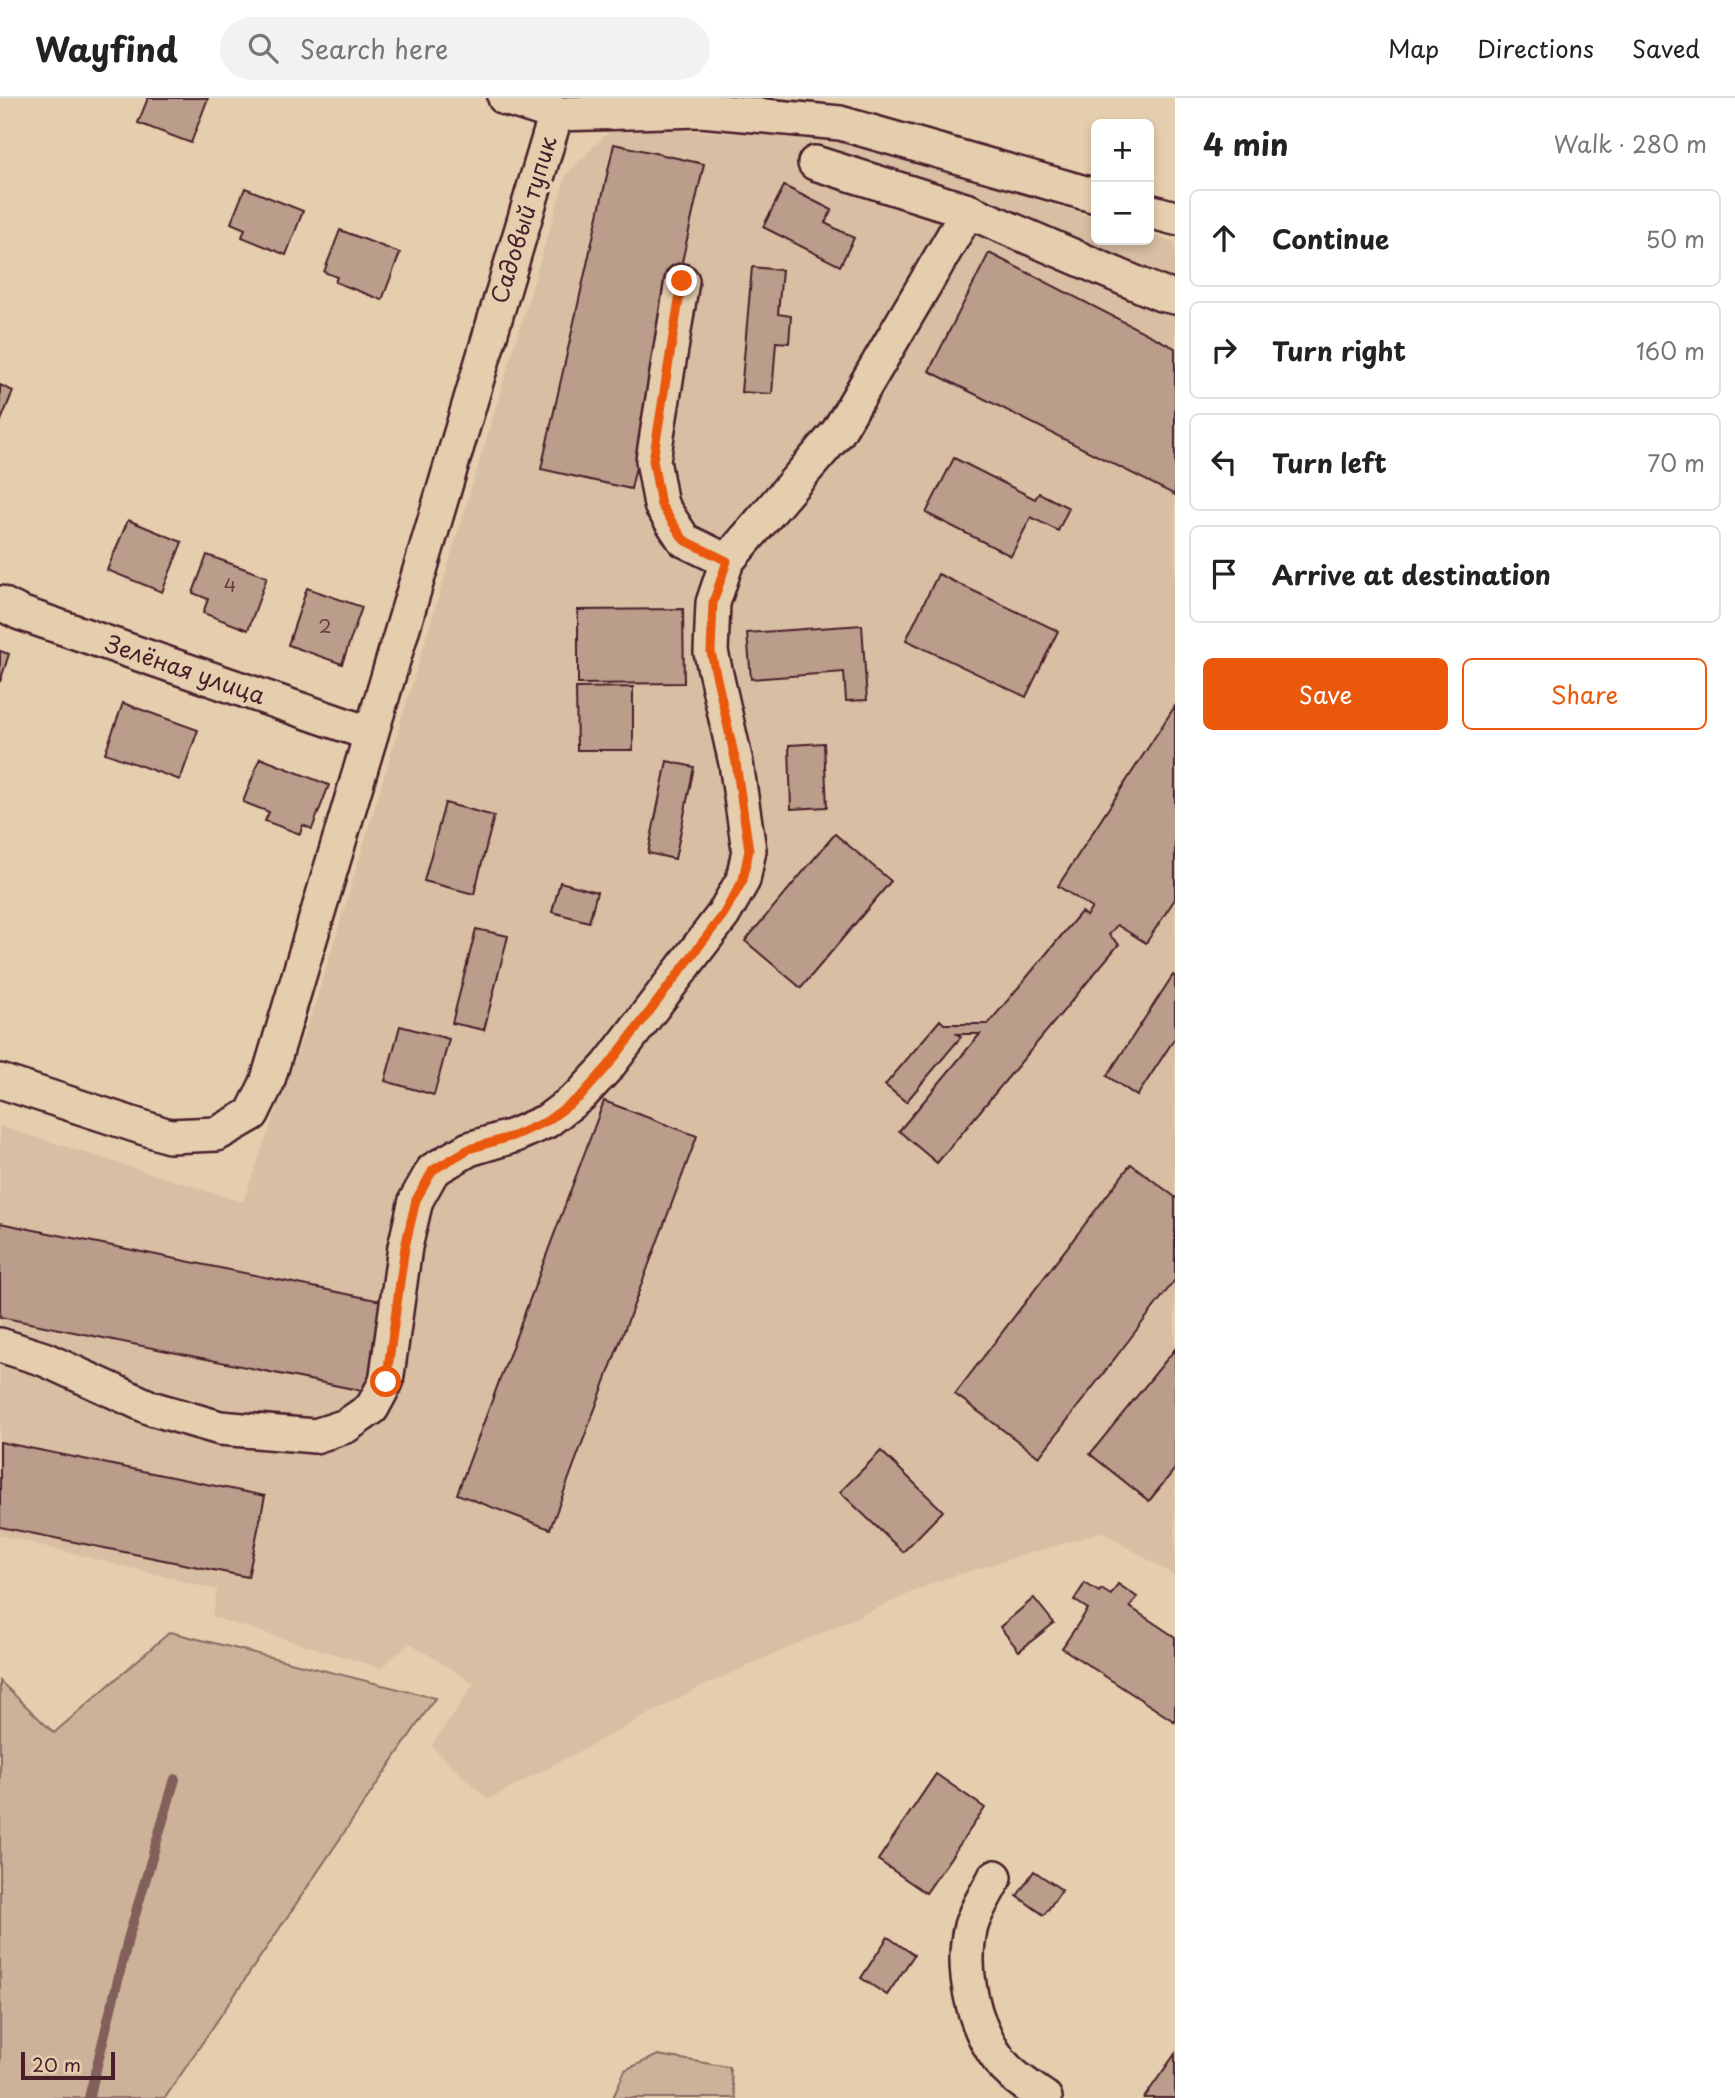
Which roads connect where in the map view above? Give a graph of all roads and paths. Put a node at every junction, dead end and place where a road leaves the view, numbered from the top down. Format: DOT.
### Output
graph roads {
  1 [pos="505,98"];
  2 [pos="556,114"];
  3 [pos="815,163"];
  4 [pos="1091,195"];
  5 [pos="968,211"];
  6 [pos="1154,212"];
  7 [pos="1175,218"];
  8 [pos="682,281"];
  9 [pos="1175,298"];
  10 [pos="727,561"];
  11 [pos="0,603"];
  12 [pos="371,734"];
  13 [pos="0,1081"];
  14 [pos="0,1345"];
  15 [pos="995,1877"];
  16 [pos="1045,2098"];
  1 -- 2 [label="street"];
  2 -- 4 [label="street, Садовый тупик"];
  2 -- 12 [label="street, Садовый тупик"];
  3 -- 5 [label="street"];
  5 -- 9 [label="street"];
  5 -- 10 [label="street"];
  6 -- 7 [label="street"];
  8 -- 10 [label="street"];
  10 -- 14 [label="street"];
  11 -- 12 [label="street, Зелёная улица"];
  12 -- 13 [label="street, Садовый тупик"];
  15 -- 16 [label="street"];
}
